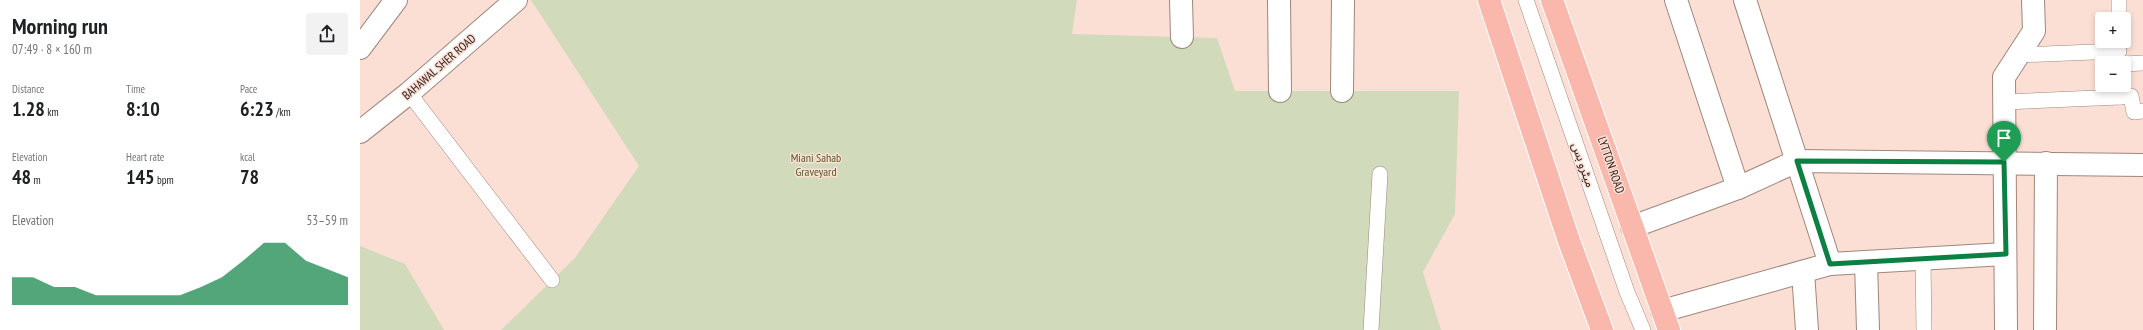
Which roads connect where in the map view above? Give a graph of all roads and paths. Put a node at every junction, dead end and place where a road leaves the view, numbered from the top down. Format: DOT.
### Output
graph roads {
  1 [pos="396,0"];
  2 [pos="516,0"];
  3 [pos="1181,0"];
  4 [pos="1279,0"];
  5 [pos="1343,0"];
  6 [pos="1488,0"];
  7 [pos="1526,0"];
  8 [pos="1552,0"];
  9 [pos="1676,0"];
  10 [pos="1745,0"];
  11 [pos="2033,0"];
  12 [pos="2119,0"];
  13 [pos="2119,12"];
  14 [pos="1182,37"];
  15 [pos="360,48"];
  16 [pos="2018,55"];
  17 [pos="2120,55"];
  18 [pos="2143,63"];
  19 [pos="1280,91"];
  20 [pos="1342,91"];
  21 [pos="2109,92"];
  22 [pos="2122,92"];
  23 [pos="409,93"];
  24 [pos="2004,102"];
  25 [pos="2143,111"];
  26 [pos="360,132"];
  27 [pos="1797,161"];
  28 [pos="2004,162"];
  29 [pos="2046,163"];
  30 [pos="2143,165"];
  31 [pos="1380,174"];
  32 [pos="1738,188"];
  33 [pos="1632,227"];
  34 [pos="2006,254"];
  35 [pos="1923,259"];
  36 [pos="1866,262"];
  37 [pos="1830,264"];
  38 [pos="1803,272"];
  39 [pos="552,280"];
  40 [pos="1666,320"];
  41 [pos="1371,330"];
  42 [pos="1602,330"];
  43 [pos="1643,330"];
  44 [pos="1807,330"];
  45 [pos="1868,330"];
  46 [pos="1924,330"];
  47 [pos="2006,330"];
  48 [pos="2045,330"];
  1 -- 15 [label="street"];
  2 -- 23 [label="street, BAHAWAL SHER ROAD"];
  3 -- 14 [label="street"];
  4 -- 19 [label="street"];
  5 -- 20 [label="street"];
  6 -- 42 [label="main road"];
  7 -- 43 [label="lane, میٹرو بس"];
  8 -- 33 [label="main road, LYTTON ROAD"];
  9 -- 32 [label="street"];
  10 -- 27 [label="street"];
  11 -- 16 [label="street"];
  12 -- 13 [label="lane"];
  16 -- 17 [label="lane"];
  16 -- 24 [label="street"];
  17 -- 18 [label="lane"];
  21 -- 24 [label="lane"];
  22 -- 25 [label="lane"];
  23 -- 26 [label="street, BAHAWAL SHER ROAD"];
  23 -- 39 [label="lane"];
  24 -- 28 [label="street"];
  27 -- 28 [label="street"];
  27 -- 32 [label="street"];
  27 -- 37 [label="street"];
  28 -- 29 [label="street"];
  28 -- 34 [label="street"];
  29 -- 30 [label="street"];
  29 -- 48 [label="street"];
  31 -- 41 [label="lane"];
  32 -- 33 [label="street"];
  33 -- 40 [label="main road, LYTTON ROAD"];
  34 -- 35 [label="street"];
  34 -- 47 [label="street"];
  35 -- 36 [label="street"];
  35 -- 46 [label="lane"];
  36 -- 37 [label="street"];
  36 -- 45 [label="street"];
  37 -- 38 [label="street"];
  38 -- 40 [label="street"];
  38 -- 44 [label="street"];
}
